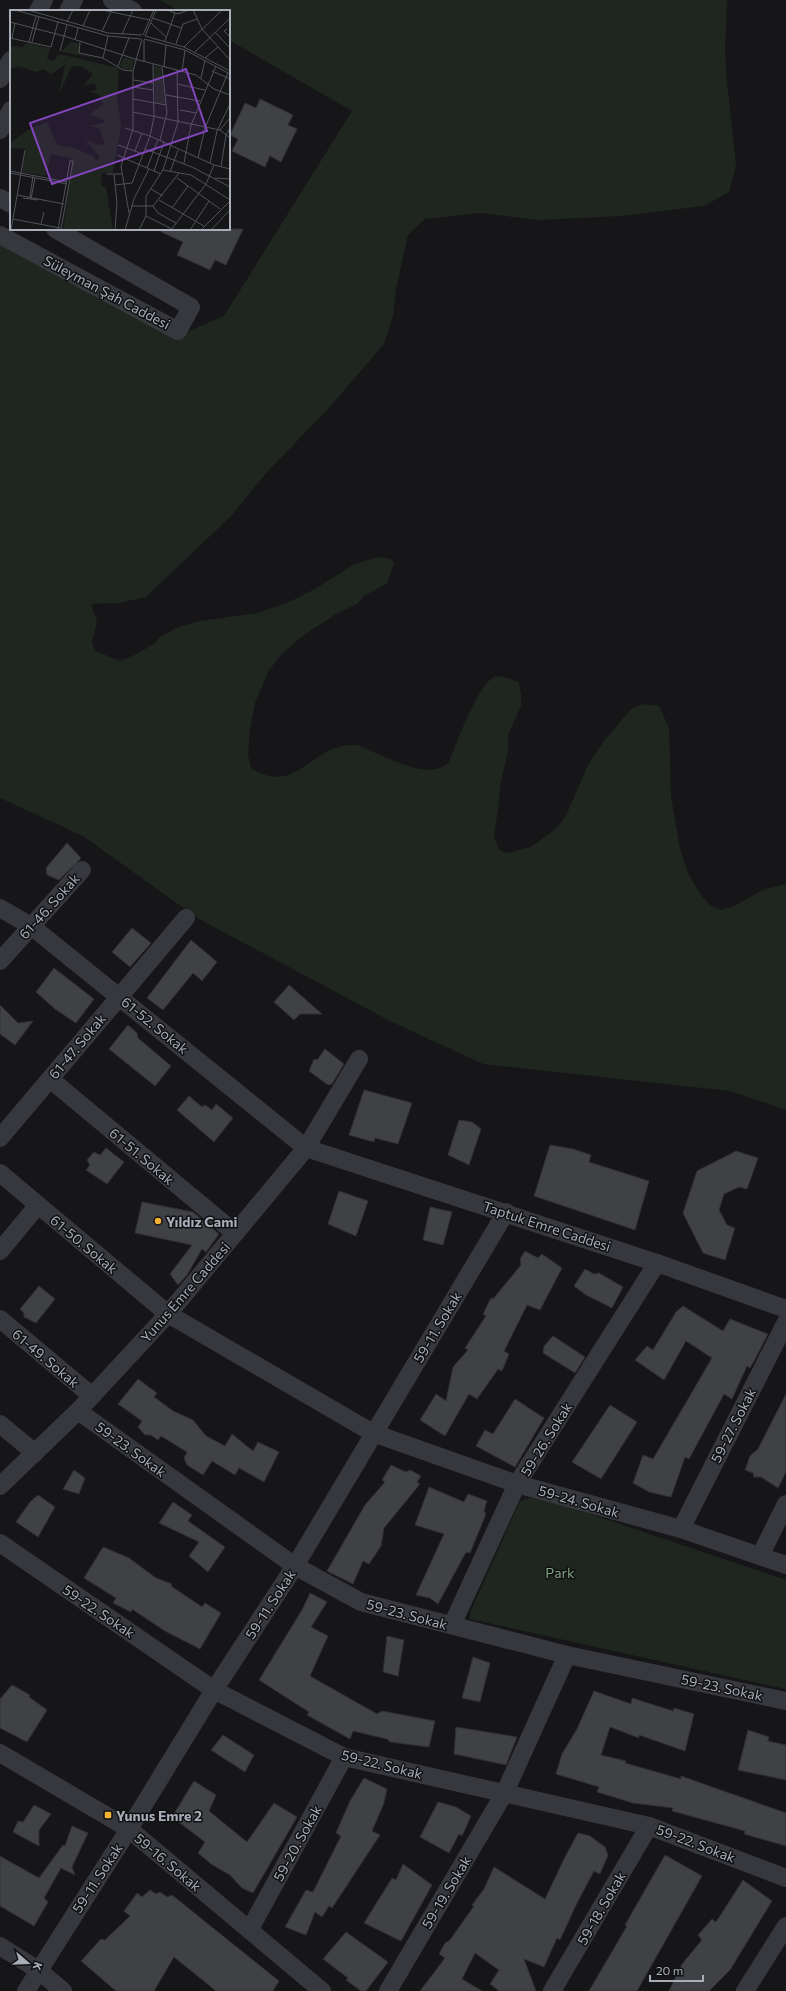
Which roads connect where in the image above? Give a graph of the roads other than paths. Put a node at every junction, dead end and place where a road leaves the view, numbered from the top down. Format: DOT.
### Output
graph roads {
  1 [pos="44,0"];
  2 [pos="74,0"];
  3 [pos="112,0"];
  4 [pos="39,10"];
  5 [pos="69,10"];
  6 [pos="131,10"];
  7 [pos="10,62"];
  8 [pos="0,79"];
  9 [pos="10,112"];
  10 [pos="0,130"];
  11 [pos="0,198"];
  12 [pos="10,203"];
  13 [pos="57,230"];
  14 [pos="0,235"];
  15 [pos="82,870"];
  16 [pos="0,908"];
  17 [pos="186,918"];
  18 [pos="31,926"];
  19 [pos="0,961"];
  20 [pos="119,996"];
  21 [pos="359,1059"];
  22 [pos="50,1079"];
  23 [pos="0,1138"];
  24 [pos="306,1148"];
  25 [pos="0,1173"];
  26 [pos="38,1205"];
  27 [pos="506,1212"];
  28 [pos="235,1233"];
  29 [pos="0,1251"];
  30 [pos="657,1263"];
  31 [pos="786,1309"];
  32 [pos="168,1314"];
  33 [pos="0,1320"];
  34 [pos="786,1322"];
  35 [pos="92,1396"];
  36 [pos="78,1411"];
  37 [pos="0,1424"];
  38 [pos="373,1433"];
  39 [pos="35,1453"];
  40 [pos="517,1484"];
  41 [pos="0,1486"];
  42 [pos="786,1504"];
  43 [pos="681,1529"];
  44 [pos="0,1543"];
  45 [pos="760,1556"];
  46 [pos="786,1565"];
  47 [pos="295,1566"];
  48 [pos="452,1625"];
  49 [pos="567,1655"];
  50 [pos="214,1690"];
  51 [pos="786,1701"];
  52 [pos="0,1753"];
  53 [pos="344,1757"];
  54 [pos="505,1792"];
  55 [pos="649,1826"];
  56 [pos="129,1829"];
  57 [pos="786,1878"];
  58 [pos="250,1929"];
  59 [pos="784,1934"];
  60 [pos="0,1946"];
  61 [pos="38,1970"];
  62 [pos="26,1991"];
  63 [pos="63,1991"];
  64 [pos="322,1991"];
  65 [pos="388,1991"];
  66 [pos="552,1991"];
  67 [pos="745,1991"];
  1 -- 4 [label="street"];
  2 -- 5 [label="street"];
  3 -- 6 [label="street"];
  7 -- 8 [label="street"];
  9 -- 10 [label="street"];
  11 -- 12 [label="street"];
  13 -- 14 [label="street, Süleyman Şah Caddesi"];
  15 -- 18 [label="street, 61-46. Sokak"];
  16 -- 18 [label="street, 61-52. Sokak"];
  17 -- 20 [label="street, 61-47. Sokak"];
  18 -- 19 [label="street, 61-46. Sokak"];
  18 -- 20 [label="street, 61-52. Sokak"];
  20 -- 22 [label="street, 61-47. Sokak"];
  20 -- 24 [label="street, 61-52. Sokak"];
  21 -- 24 [label="street, Yunus Emre Caddesi"];
  22 -- 23 [label="street, 61-47. Sokak"];
  22 -- 28 [label="street, 61-51. Sokak"];
  24 -- 27 [label="street, Taptuk Emre Caddesi"];
  24 -- 28 [label="street, Yunus Emre Caddesi"];
  25 -- 26 [label="street, 61-50. Sokak"];
  26 -- 29 [label="street"];
  26 -- 32 [label="street, 61-50. Sokak"];
  27 -- 30 [label="street, Taptuk Emre Caddesi"];
  27 -- 38 [label="street, 59-11. Sokak"];
  28 -- 32 [label="street, Yunus Emre Caddesi"];
  30 -- 31 [label="street, Taptuk Emre Caddesi"];
  30 -- 40 [label="street, 59-26. Sokak"];
  32 -- 35 [label="street, Yunus Emre Caddesi"];
  32 -- 38 [label="street"];
  33 -- 35 [label="street, 61-49. Sokak"];
  34 -- 43 [label="street, 59-27. Sokak"];
  35 -- 36 [label="street, Yunus Emre Caddesi"];
  36 -- 39 [label="street, Yunus Emre Caddesi"];
  36 -- 47 [label="street, 59-23. Sokak"];
  37 -- 39 [label="street"];
  38 -- 40 [label="street, 59-24. Sokak"];
  38 -- 47 [label="street, 59-11. Sokak"];
  39 -- 41 [label="street, Yunus Emre Caddesi"];
  40 -- 43 [label="street, 59-24. Sokak"];
  40 -- 48 [label="street, 59-26. Sokak"];
  42 -- 45 [label="street"];
  43 -- 45 [label="street, 59-24. Sokak"];
  44 -- 50 [label="street, 59-22. Sokak"];
  45 -- 46 [label="street, 59-24. Sokak"];
  47 -- 48 [label="street, 59-23. Sokak"];
  47 -- 50 [label="street, 59-11. Sokak"];
  48 -- 49 [label="street, 59-23. Sokak"];
  49 -- 51 [label="street, 59-23. Sokak"];
  49 -- 54 [label="street, 59-19. Sokak"];
  50 -- 53 [label="street, 59-22. Sokak"];
  50 -- 56 [label="street, 59-11. Sokak"];
  52 -- 56 [label="street, 59-16. Sokak"];
  53 -- 54 [label="street, 59-22. Sokak"];
  53 -- 58 [label="street, 59-20. Sokak"];
  54 -- 55 [label="street, 59-22. Sokak"];
  54 -- 65 [label="street, 59-19. Sokak"];
  55 -- 57 [label="street, 59-22. Sokak"];
  55 -- 66 [label="street, 59-18. Sokak"];
  56 -- 58 [label="street, 59-16. Sokak"];
  56 -- 61 [label="street, 59-11. Sokak"];
  58 -- 64 [label="street, 59-16. Sokak"];
  59 -- 67 [label="street"];
  60 -- 61 [label="street"];
  61 -- 62 [label="street, 59-11. Sokak"];
  61 -- 63 [label="street"];
}
